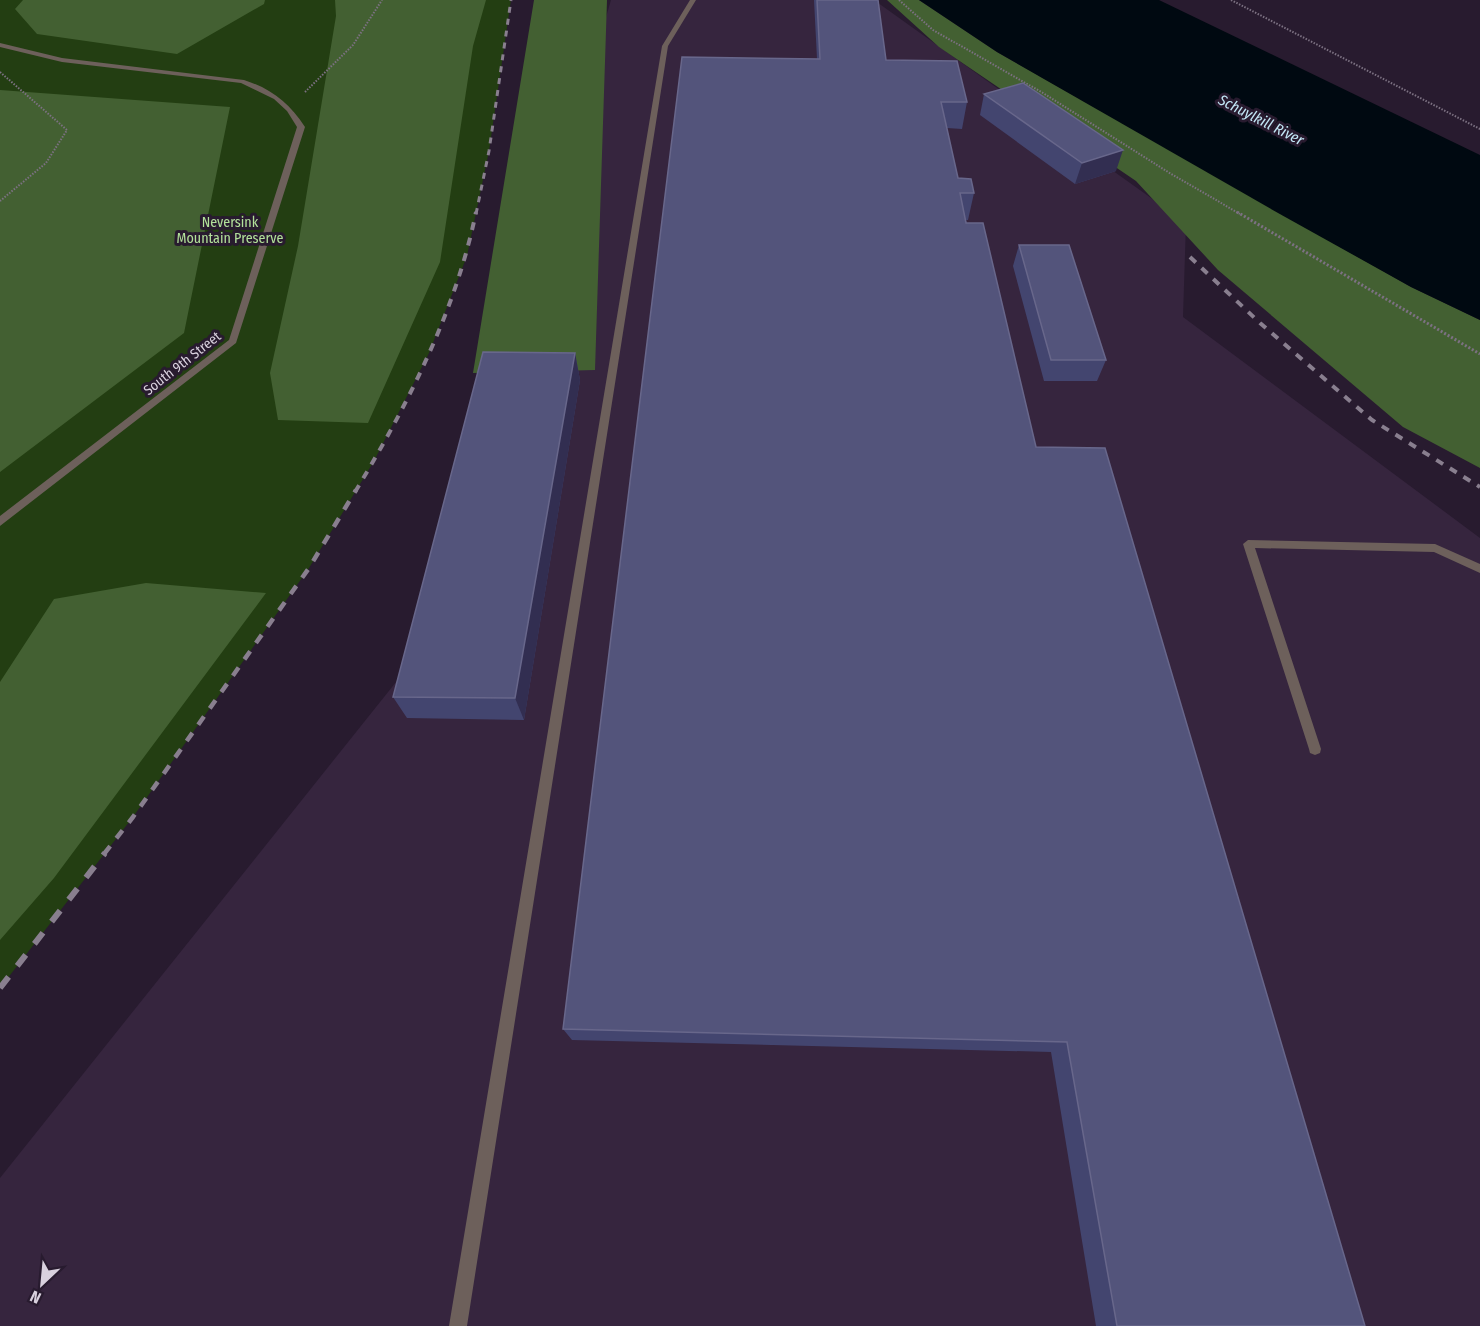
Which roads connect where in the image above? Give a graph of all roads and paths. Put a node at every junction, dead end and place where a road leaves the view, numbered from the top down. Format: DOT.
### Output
graph roads {
  1 [pos="382,0"];
  2 [pos="693,0"];
  3 [pos="899,0"];
  4 [pos="1232,0"];
  5 [pos="0,45"];
  6 [pos="0,72"];
  7 [pos="289,107"];
  8 [pos="1480,129"];
  9 [pos="0,201"];
  10 [pos="1480,354"];
  11 [pos="0,522"];
  12 [pos="1480,569"];
  13 [pos="1315,749"];
  14 [pos="458,1326"];
  1 -- 7 [label="path"];
  2 -- 14 [label="street"];
  3 -- 10 [label="path"];
  4 -- 8 [label="path"];
  5 -- 7 [label="street"];
  6 -- 9 [label="path"];
  7 -- 11 [label="street, South 9th Street"];
  12 -- 13 [label="street"];
}
